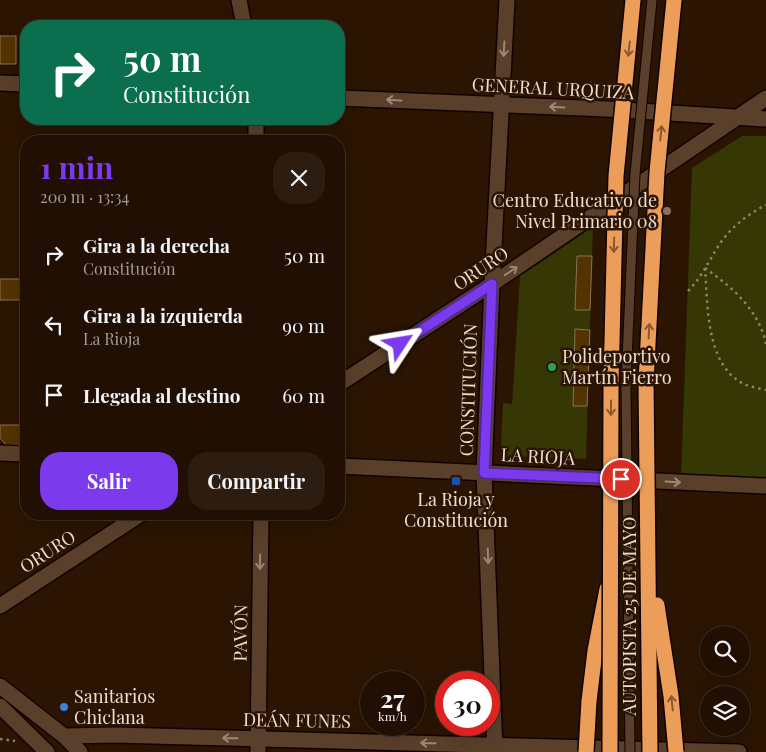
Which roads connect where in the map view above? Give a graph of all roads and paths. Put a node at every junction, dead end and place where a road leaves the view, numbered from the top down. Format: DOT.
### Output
graph roads {
  1 [pos="239,0"];
  2 [pos="507,0"];
  3 [pos="633,0"];
  4 [pos="652,0"];
  5 [pos="674,0"];
  6 [pos="243,20"];
  7 [pos="0,83"];
  8 [pos="20,84"];
  9 [pos="345,98"];
  10 [pos="766,98"];
  11 [pos="502,105"];
  12 [pos="740,117"];
  13 [pos="766,119"];
  14 [pos="766,205"];
  15 [pos="705,268"];
  16 [pos="492,284"];
  17 [pos="688,291"];
  18 [pos="766,344"];
  19 [pos="345,380"];
  20 [pos="766,390"];
  21 [pos="0,453"];
  22 [pos="20,454"];
  23 [pos="345,466"];
  24 [pos="484,473"];
  25 [pos="766,486"];
  26 [pos="132,520"];
  27 [pos="261,520"];
  28 [pos="649,554"];
  29 [pos="611,567"];
  30 [pos="0,606"];
  31 [pos="0,686"];
  32 [pos="0,706"];
  33 [pos="64,736"];
  34 [pos="258,745"];
  35 [pos="495,748"];
  36 [pos="47,752"];
  37 [pos="80,752"];
  38 [pos="586,752"];
  39 [pos="610,752"];
  40 [pos="630,752"];
  41 [pos="650,752"];
  42 [pos="676,752"];
  43 [pos="739,752"];
  1 -- 6 [label="street"];
  2 -- 11 [label="street, CONSTITUCIÓN, one-way"];
  3 -- 29 [label="highway, AUTOPISTA 25 DE MAYO, one-way, bridge"];
  4 -- 40 [label="lane, bridge"];
  28 -- 5 [label="highway, AUTOPISTA 25 DE MAYO, one-way, bridge"];
  7 -- 8 [label="street"];
  11 -- 9 [label="street, GENERAL URQUIZA, one-way"];
  10 -- 12 [label="street, ORURO"];
  12 -- 11 [label="street, GENERAL URQUIZA, one-way"];
  11 -- 16 [label="street, CONSTITUCIÓN"];
  12 -- 13 [label="street, GENERAL URQUIZA"];
  16 -- 12 [label="street, ORURO, one-way"];
  14 -- 15 [label="path"];
  15 -- 17 [label="path"];
  15 -- 18 [label="path"];
  15 -- 20 [label="path"];
  16 -- 19 [label="street, ORURO"];
  16 -- 24 [label="street, CONSTITUCIÓN"];
  21 -- 22 [label="street"];
  23 -- 24 [label="street, LA RIOJA"];
  24 -- 25 [label="street, LA RIOJA, one-way"];
  24 -- 35 [label="street, CONSTITUCIÓN, one-way"];
  26 -- 30 [label="street, ORURO"];
  27 -- 34 [label="street, PAVÓN, one-way"];
  28 -- 41 [label="highway, AUTOPISTA 25 DE MAYO, bridge"];
  42 -- 28 [label="highway, one-way, bridge"];
  29 -- 38 [label="highway, bridge"];
  29 -- 39 [label="highway, AUTOPISTA 25 DE MAYO, bridge"];
  31 -- 33 [label="street"];
  32 -- 36 [label="street"];
  34 -- 33 [label="street, DEÁN FUNES, one-way"];
  33 -- 37 [label="street"];
  35 -- 34 [label="street, DEÁN FUNES, one-way"];
  35 -- 43 [label="street, DEÁN FUNES"];
}
